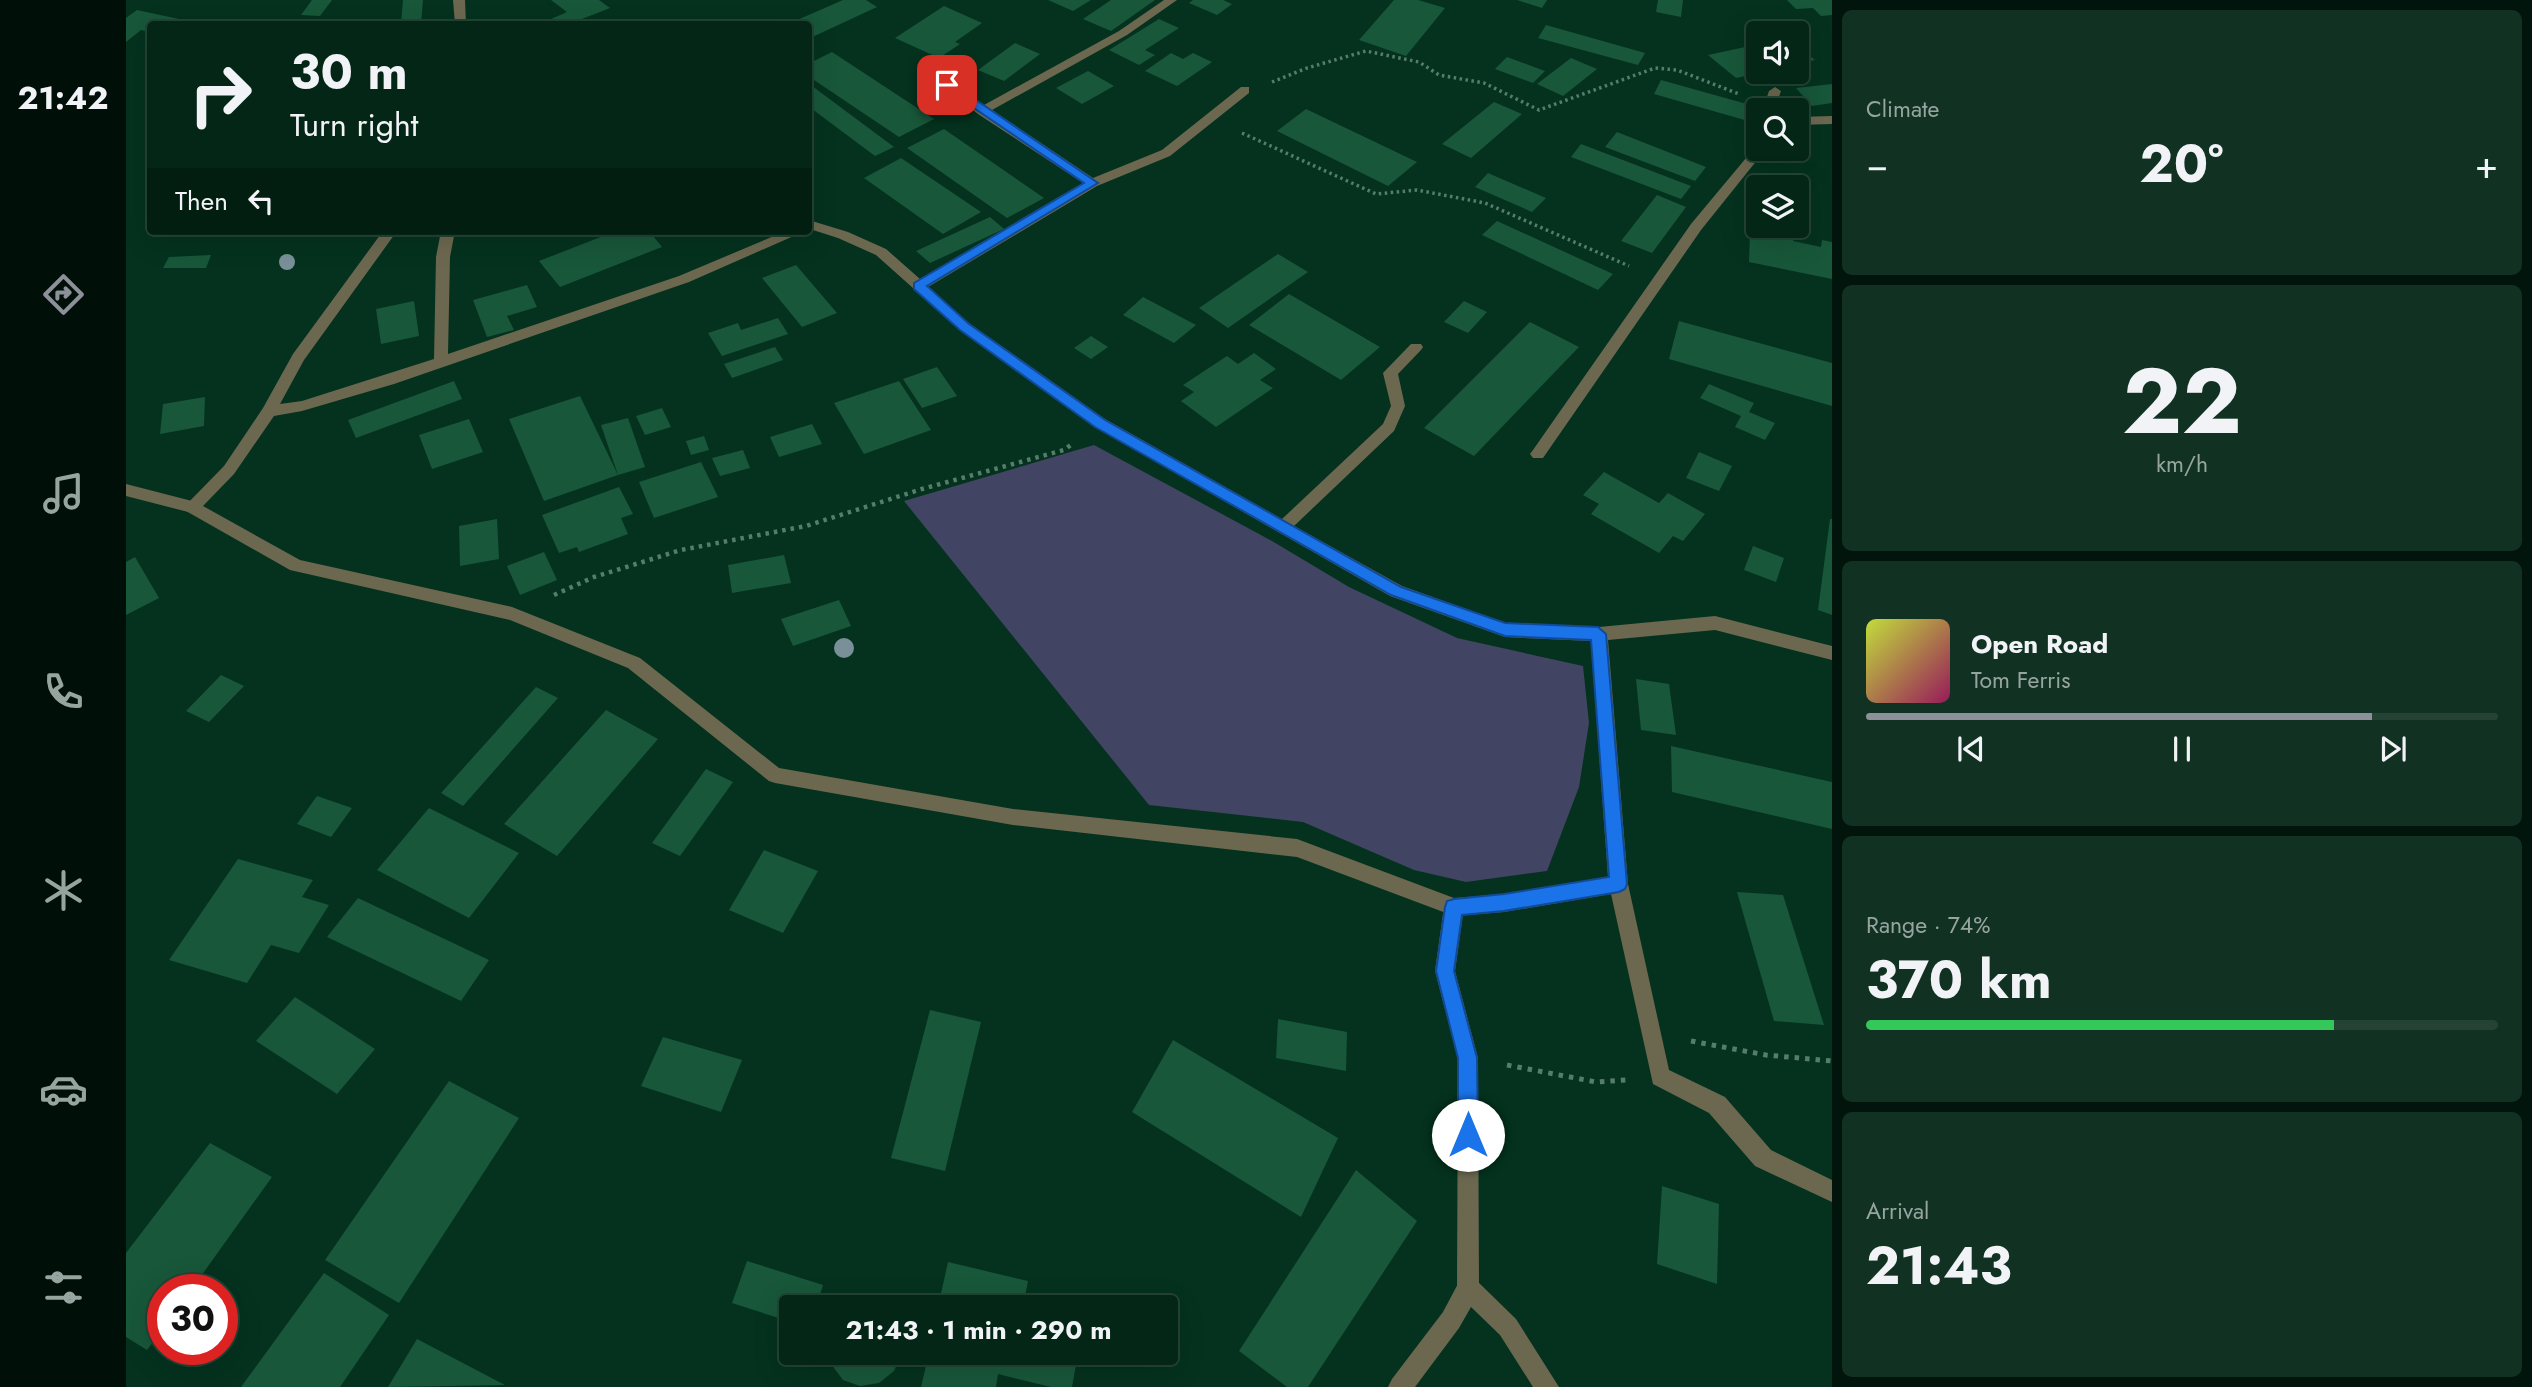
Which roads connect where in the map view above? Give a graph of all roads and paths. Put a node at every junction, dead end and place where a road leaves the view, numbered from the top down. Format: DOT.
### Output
graph roads {
  1 [pos="459,0"];
  2 [pos="1171,0"];
  3 [pos="461,21"];
  4 [pos="947,85"];
  5 [pos="1245,90"];
  6 [pos="1775,91"];
  7 [pos="1747,98"];
  8 [pos="1774,98"];
  9 [pos="982,111"];
  10 [pos="1212,119"];
  11 [pos="1832,120"];
  12 [pos="1809,121"];
  13 [pos="1750,161"];
  14 [pos="1092,183"];
  15 [pos="812,225"];
  16 [pos="387,235"];
  17 [pos="447,235"];
  18 [pos="788,235"];
  19 [pos="1659,280"];
  20 [pos="919,286"];
  21 [pos="1416,347"];
  22 [pos="441,363"];
  23 [pos="269,411"];
  24 [pos="1100,424"];
  25 [pos="1538,454"];
  26 [pos="126,491"];
  27 [pos="192,507"];
  28 [pos="1284,526"];
  29 [pos="512,614"];
  30 [pos="1598,634"];
  31 [pos="1832,653"];
  32 [pos="1619,884"];
  33 [pos="1454,907"];
  34 [pos="1650,1032"];
  35 [pos="1468,1058"];
  36 [pos="1832,1061"];
  37 [pos="1660,1077"];
  38 [pos="1832,1191"];
  39 [pos="1468,1288"];
  40 [pos="1400,1387"];
  41 [pos="1547,1387"];
  1 -- 3 [label="street"];
  2 -- 9 [label="street"];
  4 -- 9 [label="street"];
  5 -- 7 [label="path"];
  5 -- 10 [label="street"];
  6 -- 8 [label="street"];
  9 -- 14 [label="street"];
  10 -- 14 [label="street"];
  10 -- 19 [label="path"];
  11 -- 12 [label="street"];
  13 -- 19 [label="street"];
  14 -- 20 [label="street"];
  15 -- 20 [label="street"];
  16 -- 23 [label="street"];
  17 -- 22 [label="street"];
  18 -- 22 [label="street"];
  19 -- 25 [label="street"];
  20 -- 24 [label="street"];
  21 -- 28 [label="street"];
  22 -- 23 [label="street"];
  23 -- 27 [label="street"];
  24 -- 28 [label="street"];
  24 -- 29 [label="path"];
  26 -- 27 [label="street"];
  27 -- 29 [label="street"];
  28 -- 30 [label="street"];
  29 -- 33 [label="street"];
  30 -- 31 [label="street"];
  30 -- 32 [label="street"];
  32 -- 33 [label="street"];
  32 -- 34 [label="street"];
  33 -- 35 [label="street"];
  34 -- 36 [label="path"];
  34 -- 37 [label="street"];
  35 -- 37 [label="path"];
  35 -- 39 [label="street"];
  37 -- 38 [label="street"];
  39 -- 40 [label="street"];
  39 -- 41 [label="street"];
}
